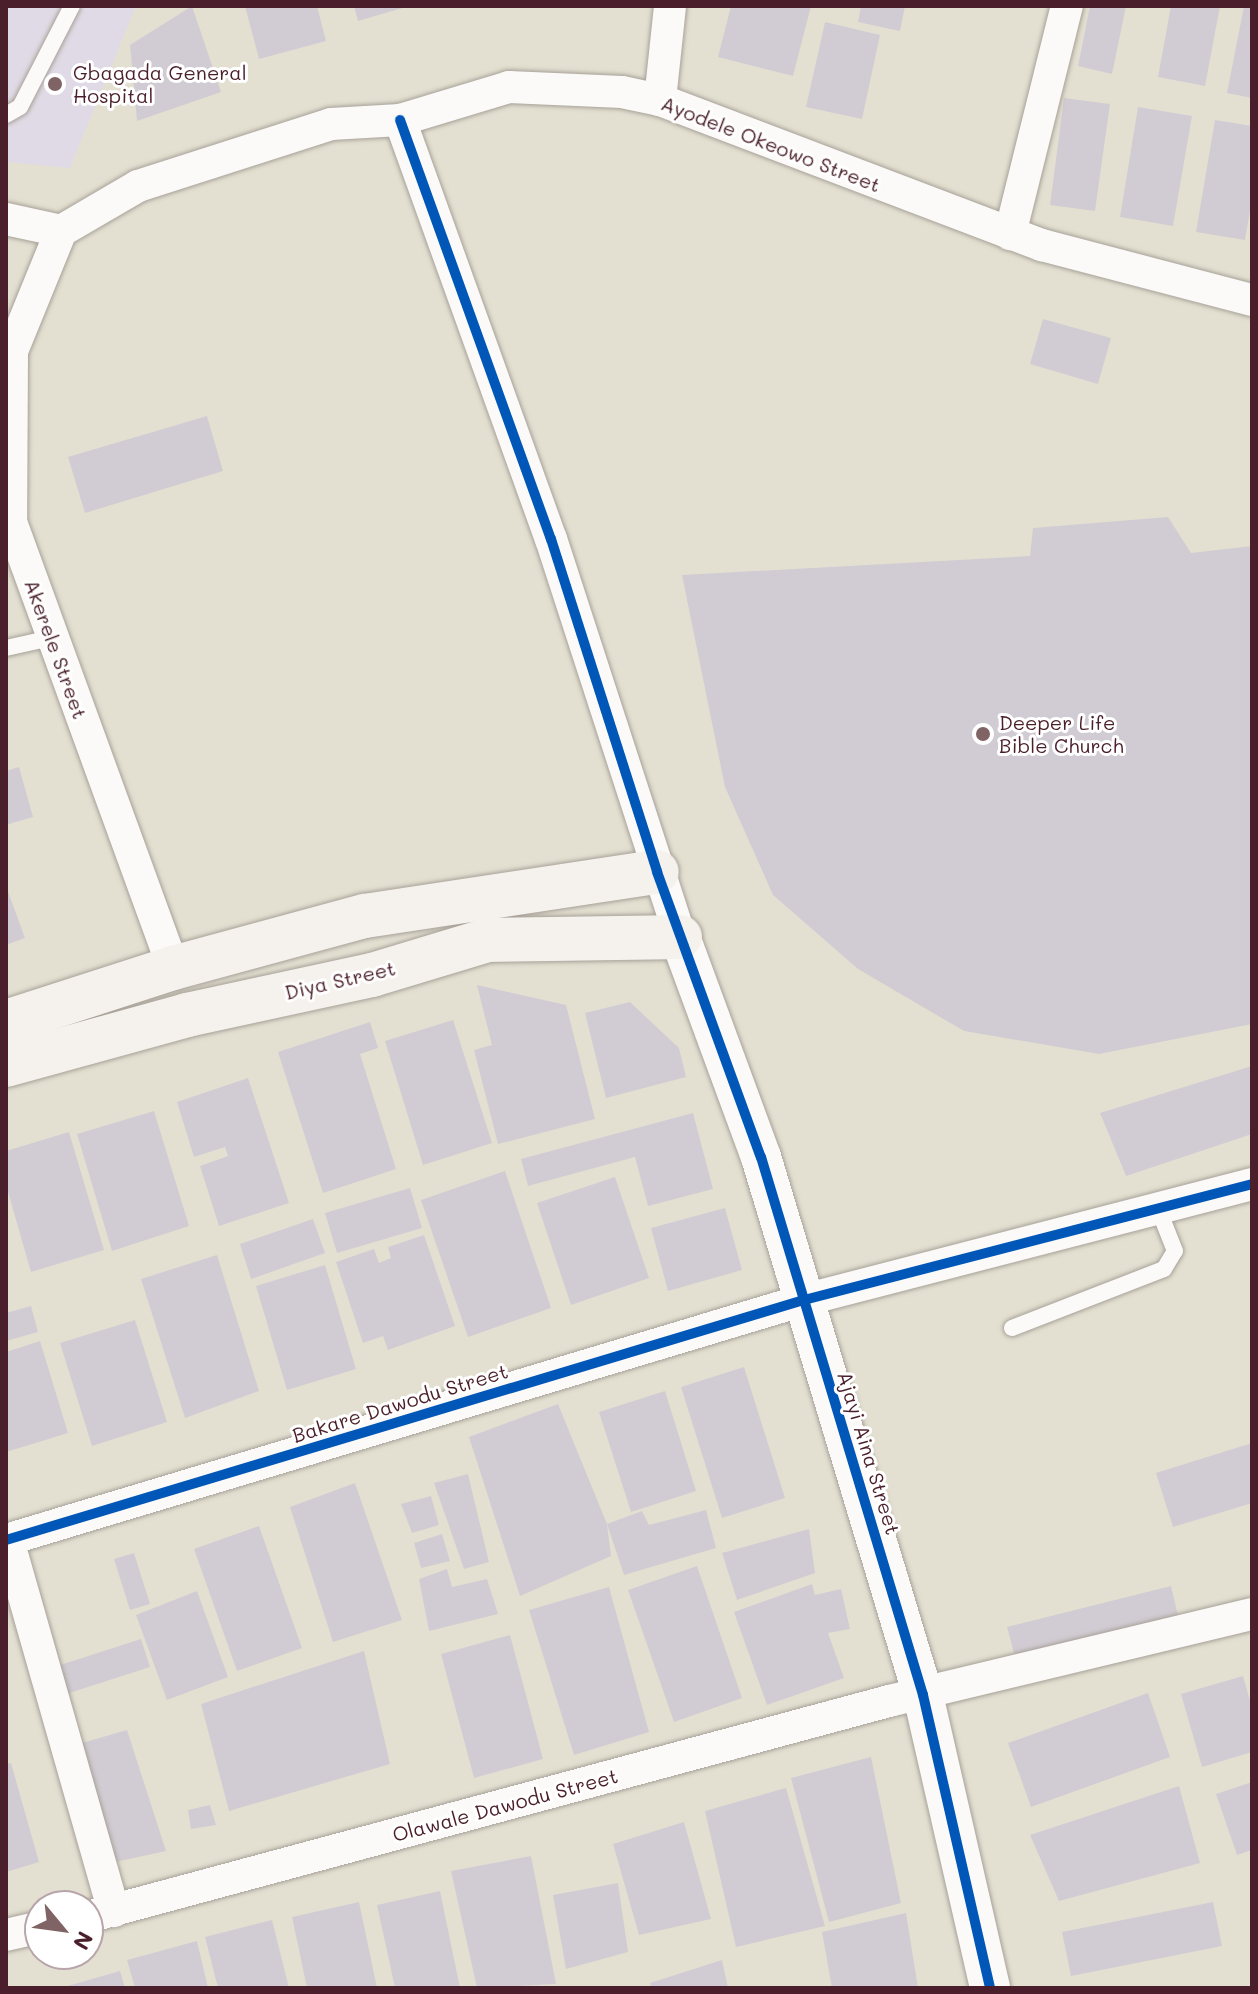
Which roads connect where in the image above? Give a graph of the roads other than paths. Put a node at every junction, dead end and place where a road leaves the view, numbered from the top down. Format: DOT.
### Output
graph roads {
  1 [pos="72,6"];
  2 [pos="670,6"];
  3 [pos="1067,6"];
  4 [pos="660,100"];
  5 [pos="6,115"];
  6 [pos="400,120"];
  7 [pos="6,219"];
  8 [pos="61,231"];
  9 [pos="1010,234"];
  10 [pos="1252,300"];
  11 [pos="9,461"];
  12 [pos="14,557"];
  13 [pos="51,638"];
  14 [pos="6,648"];
  15 [pos="657,872"];
  16 [pos="680,937"];
  17 [pos="173,968"];
  18 [pos="6,1022"];
  19 [pos="6,1065"];
  20 [pos="1252,1184"];
  21 [pos="1158,1208"];
  22 [pos="804,1300"];
  23 [pos="1012,1328"];
  24 [pos="7,1540"];
  25 [pos="1252,1614"];
  26 [pos="923,1695"];
  27 [pos="95,1890"];
  28 [pos="104,1913"];
  29 [pos="990,1988"];
  1 -- 5 [label="lane"];
  2 -- 4 [label="street"];
  3 -- 9 [label="street"];
  4 -- 6 [label="street, Ayodele Okeowo Street"];
  4 -- 9 [label="street, Ayodele Okeowo Street"];
  6 -- 8 [label="street, Ayodele Okeowo Street"];
  6 -- 15 [label="street"];
  7 -- 8 [label="street"];
  8 -- 11 [label="street, Akerele Street"];
  9 -- 10 [label="street, Ayodele Okeowo Street"];
  11 -- 12 [label="street, Akerele Street"];
  12 -- 13 [label="street, Akerele Street"];
  13 -- 14 [label="lane"];
  13 -- 17 [label="street, Akerele Street"];
  15 -- 16 [label="street"];
  15 -- 17 [label="main road"];
  16 -- 19 [label="main road, Diya Street"];
  16 -- 22 [label="street, Ajayi Aina Street"];
  17 -- 18 [label="main road"];
  20 -- 21 [label="street, Bakare Dawodu Street"];
  21 -- 22 [label="street, Bakare Dawodu Street"];
  21 -- 23 [label="lane"];
  22 -- 24 [label="street, Bakare Dawodu Street"];
  22 -- 26 [label="street, Ajayi Aina Street"];
  24 -- 27 [label="street"];
  25 -- 26 [label="street, Olawale Dawodu Street"];
  26 -- 28 [label="street, Olawale Dawodu Street"];
  26 -- 29 [label="street, Ajayi Aina Street"];
}
